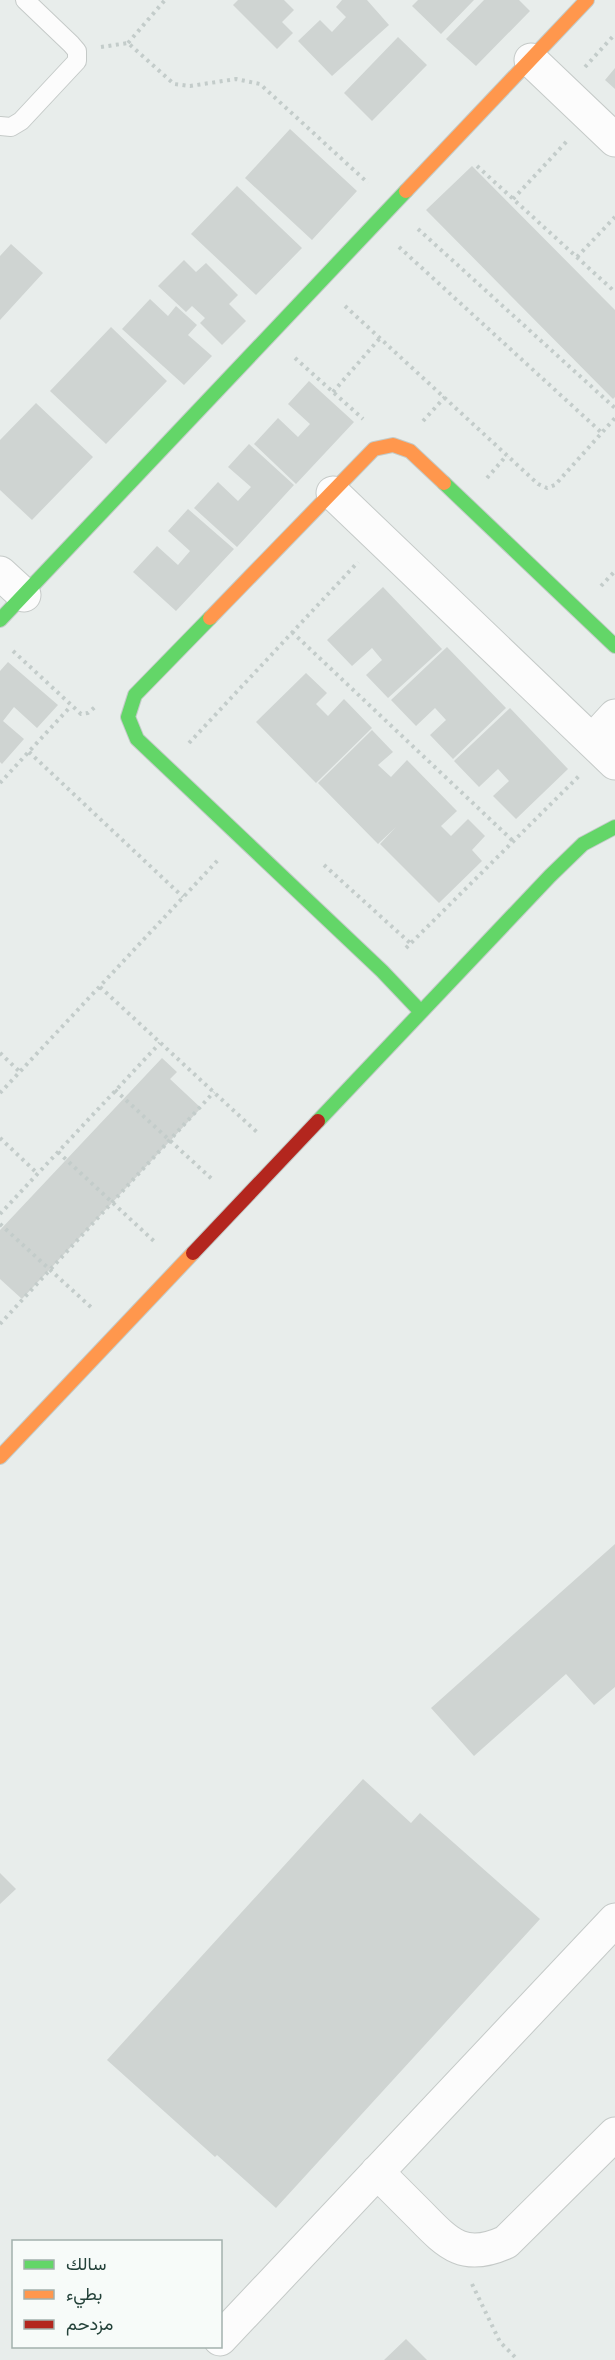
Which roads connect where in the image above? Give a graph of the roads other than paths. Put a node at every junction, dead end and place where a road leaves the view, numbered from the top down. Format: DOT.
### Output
graph roads {
  1 [pos="25,0"];
  2 [pos="588,0"];
  3 [pos="531,60"];
  4 [pos="0,126"];
  5 [pos="615,140"];
  6 [pos="333,494"];
  7 [pos="0,573"];
  8 [pos="24,595"];
  9 [pos="0,620"];
  10 [pos="615,646"];
  11 [pos="615,716"];
  12 [pos="595,757"];
  13 [pos="615,827"];
  14 [pos="421,1012"];
  15 [pos="0,1457"];
  16 [pos="612,1930"];
  17 [pos="615,2134"];
  18 [pos="377,2172"];
  19 [pos="222,2337"];
  20 [pos="212,2348"];
  21 [pos="201,2360"];
  1 -- 4 [label="lane"];
  2 -- 3 [label="street"];
  3 -- 5 [label="street"];
  3 -- 8 [label="street"];
  6 -- 10 [label="street"];
  6 -- 12 [label="street"];
  6 -- 14 [label="street"];
  7 -- 8 [label="street"];
  8 -- 9 [label="street"];
  11 -- 12 [label="street"];
  13 -- 14 [label="street"];
  14 -- 15 [label="street"];
  16 -- 18 [label="street"];
  17 -- 18 [label="street"];
  18 -- 19 [label="street"];
  20 -- 21 [label="street"];
}
